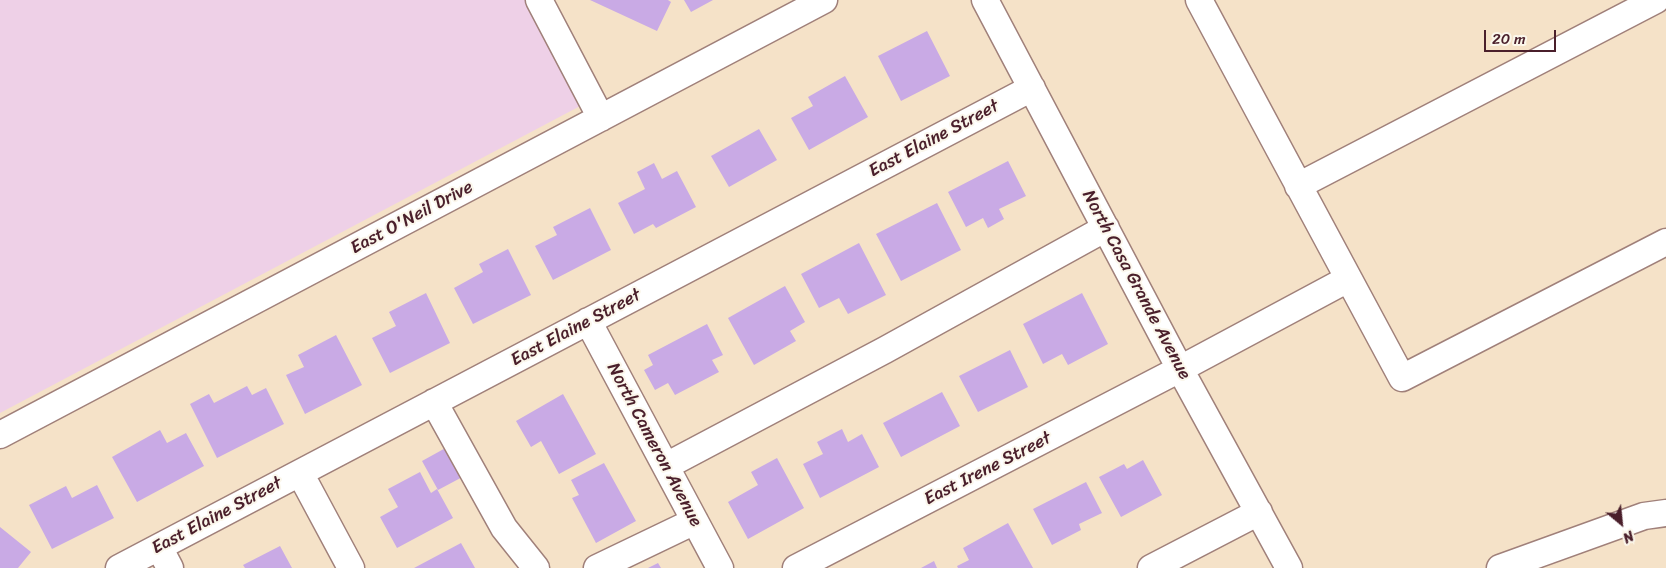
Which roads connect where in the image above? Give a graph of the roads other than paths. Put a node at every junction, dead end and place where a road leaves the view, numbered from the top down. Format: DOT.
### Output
graph roads {
  1 [pos="538,0"];
  2 [pos="824,0"];
  3 [pos="985,0"];
  4 [pos="1198,0"];
  5 [pos="1656,0"];
  6 [pos="1032,88"];
  7 [pos="601,118"];
  8 [pos="1298,186"];
  9 [pos="1106,228"];
  10 [pos="1666,242"];
  11 [pos="1348,279"];
  12 [pos="588,321"];
  13 [pos="1180,369"];
  14 [pos="434,402"];
  15 [pos="0,435"];
  16 [pos="666,466"];
  17 [pos="300,473"];
  18 [pos="1258,512"];
  19 [pos="1666,513"];
  20 [pos="695,521"];
  21 [pos="165,558"];
  22 [pos="120,568"];
  23 [pos="351,568"];
  24 [pos="536,568"];
  25 [pos="597,568"];
  26 [pos="720,568"];
  27 [pos="796,568"];
  28 [pos="1151,568"];
  29 [pos="1289,568"];
  30 [pos="1500,568"];
  1 -- 7 [label="street"];
  2 -- 7 [label="street, East O'Neil Drive"];
  3 -- 6 [label="street, North Casa Grande Avenue"];
  4 -- 8 [label="street"];
  5 -- 8 [label="street"];
  6 -- 9 [label="street, North Casa Grande Avenue"];
  6 -- 12 [label="street, East Elaine Street"];
  7 -- 15 [label="street, East O'Neil Drive"];
  8 -- 11 [label="street"];
  9 -- 13 [label="street, North Casa Grande Avenue"];
  9 -- 16 [label="street"];
  10 -- 11 [label="street"];
  11 -- 13 [label="street, East Irene Street"];
  12 -- 14 [label="street, East Elaine Street"];
  12 -- 16 [label="street, North Cameron Avenue"];
  13 -- 18 [label="street, North Casa Grande Avenue"];
  13 -- 27 [label="street, East Irene Street"];
  14 -- 17 [label="street, East Elaine Street"];
  14 -- 24 [label="street"];
  16 -- 20 [label="street, North Cameron Avenue"];
  17 -- 21 [label="street, East Elaine Street"];
  17 -- 23 [label="street"];
  18 -- 28 [label="street"];
  18 -- 29 [label="street, North Casa Grande Avenue"];
  19 -- 30 [label="street"];
  20 -- 25 [label="street"];
  20 -- 26 [label="street, North Cameron Avenue"];
  21 -- 22 [label="street, East Elaine Street"];
}
